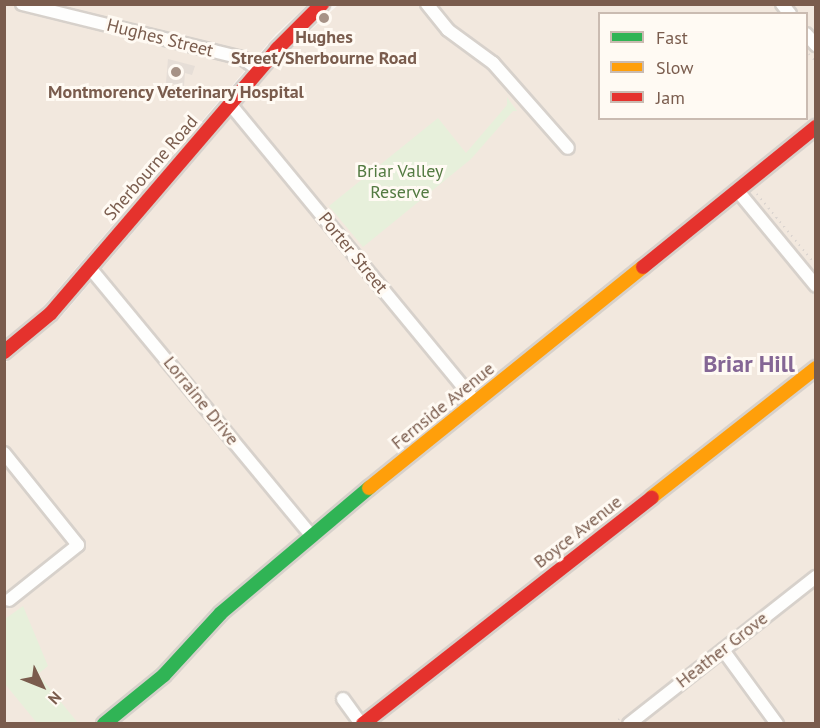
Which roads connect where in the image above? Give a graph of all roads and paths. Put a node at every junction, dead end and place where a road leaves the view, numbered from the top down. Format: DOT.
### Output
graph roads {
  1 [pos="22,4"];
  2 [pos="322,4"];
  3 [pos="428,4"];
  4 [pos="65,10"];
  5 [pos="259,70"];
  6 [pos="230,104"];
  7 [pos="816,127"];
  8 [pos="568,148"];
  9 [pos="741,194"];
  10 [pos="816,265"];
  11 [pos="90,268"];
  12 [pos="815,285"];
  13 [pos="4,352"];
  14 [pos="816,368"];
  15 [pos="476,402"];
  16 [pos="4,453"];
  17 [pos="311,535"];
  18 [pos="816,577"];
  19 [pos="9,600"];
  20 [pos="723,650"];
  21 [pos="343,699"];
  22 [pos="104,723"];
  23 [pos="362,723"];
  24 [pos="629,723"];
  25 [pos="777,723"];
  1 -- 4 [label="street, Hughes Street"];
  2 -- 5 [label="street, Sherbourne Road"];
  3 -- 8 [label="street"];
  4 -- 5 [label="street, Hughes Street"];
  5 -- 6 [label="street, Sherbourne Road"];
  6 -- 11 [label="street, Sherbourne Road"];
  6 -- 15 [label="street, Porter Street"];
  7 -- 9 [label="street, Fernside Avenue"];
  9 -- 10 [label="path"];
  9 -- 12 [label="street"];
  9 -- 15 [label="street, Fernside Avenue"];
  11 -- 13 [label="street, Sherbourne Road"];
  11 -- 17 [label="street, Lorraine Drive"];
  14 -- 23 [label="street, Boyce Avenue"];
  15 -- 17 [label="street, Fernside Avenue"];
  16 -- 19 [label="street"];
  17 -- 22 [label="street, Fernside Avenue"];
  18 -- 20 [label="street, Heather Grove"];
  20 -- 24 [label="street, Heather Grove"];
  20 -- 25 [label="street"];
  21 -- 23 [label="street"];
}
